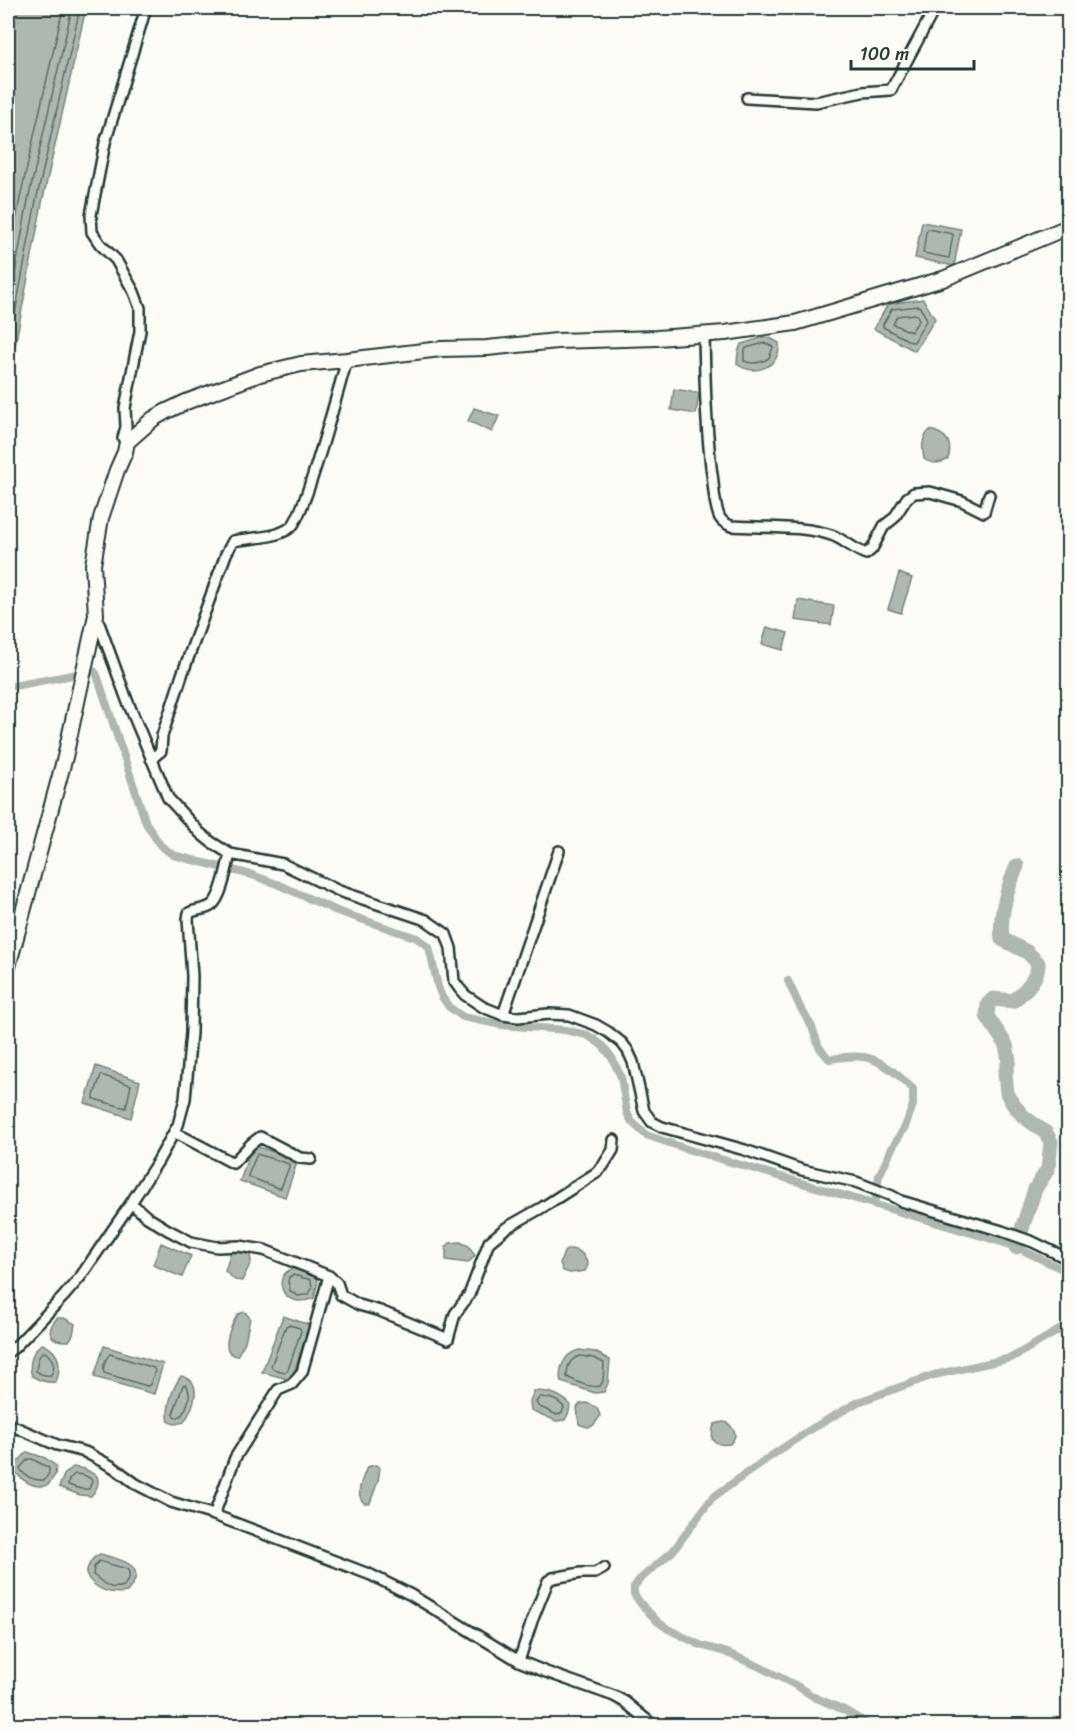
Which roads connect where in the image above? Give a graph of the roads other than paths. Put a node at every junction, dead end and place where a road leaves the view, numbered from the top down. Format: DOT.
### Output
graph roads {
  1 [pos="146,8"];
  2 [pos="935,8"];
  3 [pos="747,98"];
  4 [pos="1068,227"];
  5 [pos="704,335"];
  6 [pos="347,360"];
  7 [pos="127,442"];
  8 [pos="989,495"];
  9 [pos="96,615"];
  10 [pos="151,759"];
  11 [pos="559,851"];
  12 [pos="230,854"];
  13 [pos="8,967"];
  14 [pos="503,1015"];
  15 [pos="174,1132"];
  16 [pos="614,1140"];
  17 [pos="311,1159"];
  18 [pos="131,1203"];
  19 [pos="1068,1259"];
  20 [pos="329,1276"];
  21 [pos="8,1352"];
  22 [pos="8,1424"];
  23 [pos="214,1515"];
  24 [pos="604,1568"];
  25 [pos="519,1661"];
  26 [pos="654,1725"];
  1 -- 7 [label="street"];
  2 -- 3 [label="street"];
  4 -- 5 [label="street"];
  5 -- 6 [label="street"];
  5 -- 8 [label="street"];
  6 -- 7 [label="street"];
  6 -- 10 [label="street"];
  7 -- 9 [label="street"];
  9 -- 10 [label="street"];
  9 -- 13 [label="street"];
  10 -- 12 [label="street"];
  11 -- 14 [label="street"];
  12 -- 14 [label="street"];
  12 -- 15 [label="street"];
  14 -- 19 [label="street"];
  15 -- 17 [label="street"];
  15 -- 18 [label="street"];
  16 -- 20 [label="street"];
  18 -- 20 [label="street"];
  18 -- 21 [label="street"];
  20 -- 23 [label="street"];
  22 -- 23 [label="street"];
  23 -- 25 [label="street"];
  24 -- 25 [label="street"];
  25 -- 26 [label="street"];
}
